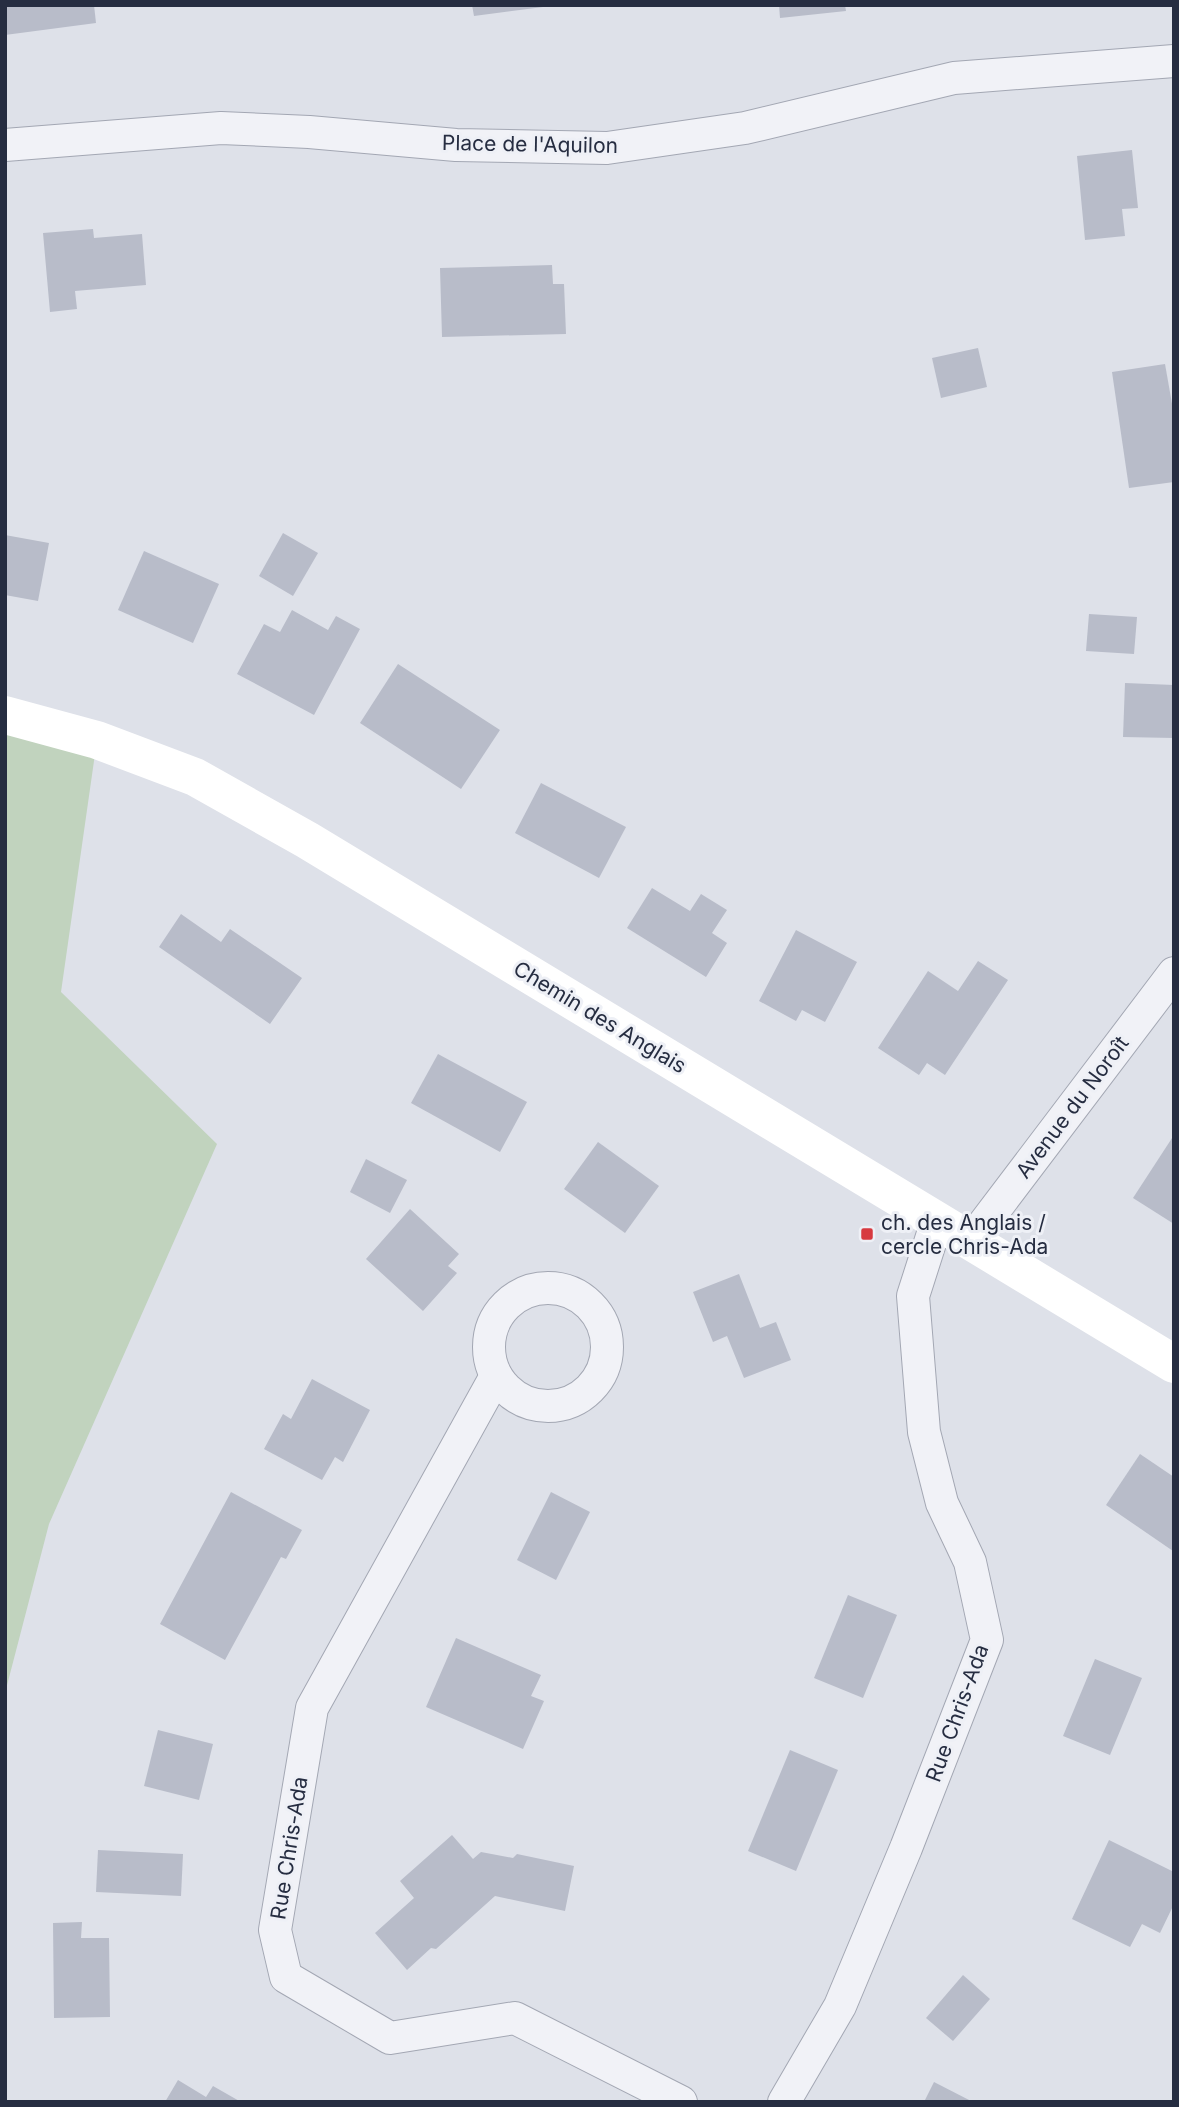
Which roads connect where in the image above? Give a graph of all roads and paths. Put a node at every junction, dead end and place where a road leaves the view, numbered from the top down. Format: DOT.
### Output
graph roads {
  1 [pos="1174,61"];
  2 [pos="5,145"];
  3 [pos="5,715"];
  4 [pos="1174,973"];
  5 [pos="937,1221"];
  6 [pos="971,1241"];
  7 [pos="1174,1364"];
  8 [pos="496,1376"];
  9 [pos="681,2102"];
  10 [pos="784,2102"];
  1 -- 2 [label="street, Place de l'Aquilon"];
  3 -- 5 [label="street, Chemin des Anglais"];
  4 -- 6 [label="street, Avenue du Noroît"];
  5 -- 6 [label="street, Chemin des Anglais"];
  5 -- 10 [label="street, Rue Chris-Ada"];
  6 -- 7 [label="street, Chemin des Anglais"];
  8 -- 9 [label="street, Rue Chris-Ada"];
}
